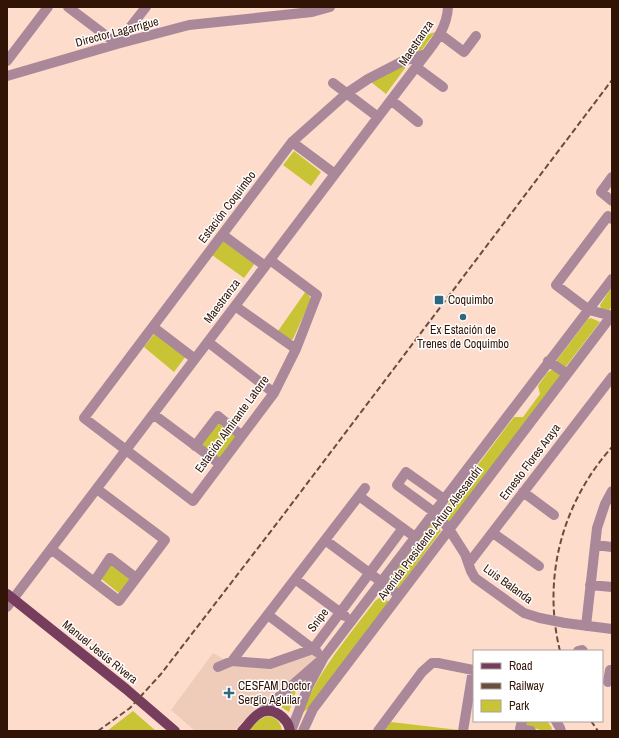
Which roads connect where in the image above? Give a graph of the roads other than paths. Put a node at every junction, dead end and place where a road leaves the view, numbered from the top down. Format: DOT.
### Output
graph roads {
  1 [pos="48,7"];
  2 [pos="68,7"];
  3 [pos="146,7"];
  4 [pos="330,7"];
  5 [pos="448,7"];
  6 [pos="311,10"];
  7 [pos="440,34"];
  8 [pos="476,36"];
  9 [pos="117,44"];
  10 [pos="426,54"];
  11 [pos="7,60"];
  12 [pos="416,67"];
  13 [pos="7,76"];
  14 [pos="333,83"];
  15 [pos="443,87"];
  16 [pos="347,93"];
  17 [pos="391,100"];
  18 [pos="378,118"];
  19 [pos="418,122"];
  20 [pos="292,142"];
  21 [pos="335,174"];
  22 [pos="612,177"];
  23 [pos="612,200"];
  24 [pos="612,219"];
  25 [pos="223,235"];
  26 [pos="268,263"];
  27 [pos="612,279"];
  28 [pos="235,306"];
  29 [pos="588,310"];
  30 [pos="612,316"];
  31 [pos="153,327"];
  32 [pos="208,342"];
  33 [pos="296,349"];
  34 [pos="195,359"];
  35 [pos="548,361"];
  36 [pos="567,374"];
  37 [pos="612,377"];
  38 [pos="274,393"];
  39 [pos="153,414"];
  40 [pos="241,435"];
  41 [pos="195,446"];
  42 [pos="126,450"];
  43 [pos="220,464"];
  44 [pos="97,489"];
  45 [pos="612,491"];
  46 [pos="523,492"];
  47 [pos="444,499"];
  48 [pos="609,505"];
  49 [pos="434,512"];
  50 [pos="554,515"];
  51 [pos="403,528"];
  52 [pos="449,529"];
  53 [pos="493,533"];
  54 [pos="415,537"];
  55 [pos="325,540"];
  56 [pos="595,545"];
  57 [pos="612,547"];
  58 [pos="51,549"];
  59 [pos="469,563"];
  60 [pos="539,566"];
  61 [pos="370,573"];
  62 [pos="136,578"];
  63 [pos="295,579"];
  64 [pos="382,581"];
  65 [pos="94,582"];
  66 [pos="590,585"];
  67 [pos="612,588"];
  68 [pos="400,595"];
  69 [pos="9,600"];
  70 [pos="340,612"];
  71 [pos="268,615"];
  72 [pos="352,621"];
  73 [pos="586,626"];
  74 [pos="612,629"];
  75 [pos="313,649"];
  76 [pos="324,658"];
  77 [pos="232,662"];
  78 [pos="218,667"];
  79 [pos="610,670"];
  80 [pos="608,682"];
  81 [pos="313,709"];
  82 [pos="259,714"];
  83 [pos="295,721"];
  84 [pos="176,731"];
  85 [pos="242,731"];
  86 [pos="290,731"];
  87 [pos="303,731"];
  88 [pos="378,731"];
  89 [pos="463,731"];
  1 -- 11 [label="street"];
  2 -- 9 [label="street"];
  3 -- 9 [label="street"];
  4 -- 6 [label="street, Director Lagarrigue"];
  5 -- 7 [label="street, Maestranza"];
  6 -- 9 [label="street, Director Lagarrigue"];
  7 -- 8 [label="street"];
  7 -- 10 [label="street, Maestranza"];
  9 -- 13 [label="street, Director Lagarrigue"];
  10 -- 12 [label="street, Maestranza"];
  10 -- 16 [label="street, Estación Coquimbo"];
  12 -- 15 [label="street"];
  12 -- 17 [label="street, Maestranza"];
  14 -- 16 [label="street"];
  16 -- 18 [label="street"];
  16 -- 20 [label="street, Estación Coquimbo"];
  17 -- 18 [label="street, Maestranza"];
  17 -- 19 [label="street"];
  18 -- 21 [label="street, Maestranza"];
  20 -- 21 [label="street"];
  20 -- 25 [label="street, Estación Coquimbo"];
  21 -- 26 [label="street, Maestranza"];
  22 -- 23 [label="street"];
  24 -- 29 [label="street"];
  25 -- 26 [label="street"];
  25 -- 31 [label="street, Estación Coquimbo"];
  26 -- 28 [label="street, Maestranza"];
  26 -- 33 [label="street, Estación Almirante Latorre"];
  27 -- 29 [label="street, Avenida Presidente Arturo Alessandri"];
  28 -- 32 [label="street, Maestranza"];
  28 -- 33 [label="street"];
  29 -- 30 [label="street"];
  29 -- 35 [label="street, Avenida Presidente Arturo Alessandri"];
  30 -- 36 [label="street, Avenida Presidente Arturo Alessandri"];
  31 -- 34 [label="street"];
  31 -- 42 [label="street, Estación Coquimbo"];
  32 -- 34 [label="street, Maestranza"];
  32 -- 38 [label="street"];
  33 -- 38 [label="street, Estación Almirante Latorre"];
  34 -- 39 [label="street, Maestranza"];
  35 -- 36 [label="street"];
  35 -- 47 [label="street, Avenida Presidente Arturo Alessandri"];
  36 -- 52 [label="street, Avenida Presidente Arturo Alessandri"];
  37 -- 46 [label="street, Ernesto Flores Araya"];
  38 -- 40 [label="street, Estación Almirante Latorre"];
  39 -- 41 [label="street"];
  39 -- 42 [label="street, Maestranza"];
  40 -- 41 [label="street"];
  40 -- 43 [label="street, Estación Almirante Latorre"];
  41 -- 43 [label="street"];
  42 -- 43 [label="street, Estación Almirante Latorre"];
  42 -- 44 [label="street, Maestranza"];
  44 -- 58 [label="street, Maestranza"];
  44 -- 62 [label="street"];
  45 -- 48 [label="street"];
  46 -- 50 [label="street"];
  46 -- 53 [label="street, Ernesto Flores Araya"];
  47 -- 49 [label="street, Avenida Presidente Arturo Alessandri"];
  47 -- 49 [label="street, Luis Balanda"];
  48 -- 56 [label="street"];
  49 -- 52 [label="street, Luis Balanda"];
  49 -- 54 [label="street, Avenida Presidente Arturo Alessandri"];
  51 -- 54 [label="street"];
  51 -- 55 [label="street"];
  51 -- 61 [label="street, Snipe"];
  52 -- 59 [label="street, Luis Balanda"];
  52 -- 68 [label="street, Avenida Presidente Arturo Alessandri"];
  53 -- 59 [label="street, Ernesto Flores Araya"];
  53 -- 60 [label="street"];
  54 -- 64 [label="street, Avenida Presidente Arturo Alessandri"];
  55 -- 61 [label="street"];
  55 -- 63 [label="street"];
  56 -- 57 [label="street"];
  56 -- 66 [label="street"];
  58 -- 65 [label="street"];
  58 -- 69 [label="street, Maestranza"];
  59 -- 73 [label="street, Luis Balanda, bridge"];
  61 -- 64 [label="street"];
  61 -- 70 [label="street, Snipe"];
  62 -- 65 [label="street"];
  62 -- 65 [label="street"];
  63 -- 70 [label="street"];
  63 -- 71 [label="street"];
  64 -- 68 [label="street"];
  64 -- 72 [label="street, Avenida Presidente Arturo Alessandri"];
  66 -- 67 [label="street"];
  66 -- 73 [label="street"];
  68 -- 81 [label="street, Avenida Presidente Arturo Alessandri"];
  69 -- 84 [label="main road, Manuel Jesús Rivera"];
  70 -- 72 [label="street"];
  70 -- 75 [label="street, Snipe"];
  71 -- 75 [label="street"];
  71 -- 77 [label="street"];
  72 -- 76 [label="street, Avenida Presidente Arturo Alessandri"];
  73 -- 74 [label="street, Luis Balanda"];
  75 -- 76 [label="street"];
  75 -- 77 [label="street, Snipe"];
  76 -- 82 [label="street, Avenida Presidente Arturo Alessandri"];
  76 -- 83 [label="street, Avenida Presidente Arturo Alessandri"];
  77 -- 78 [label="street, Snipe"];
  79 -- 80 [label="street"];
  81 -- 83 [label="street, Avenida Presidente Arturo Alessandri"];
  81 -- 87 [label="street, Avenida Presidente Arturo Alessandri"];
  82 -- 85 [label="main road, Avenida Presidente Arturo Alessandri"];
  82 -- 86 [label="main road, Avenida Presidente Arturo Alessandri"];
  83 -- 86 [label="street, Avenida Presidente Arturo Alessandri"];
  88 -- 89 [label="street"];
}
